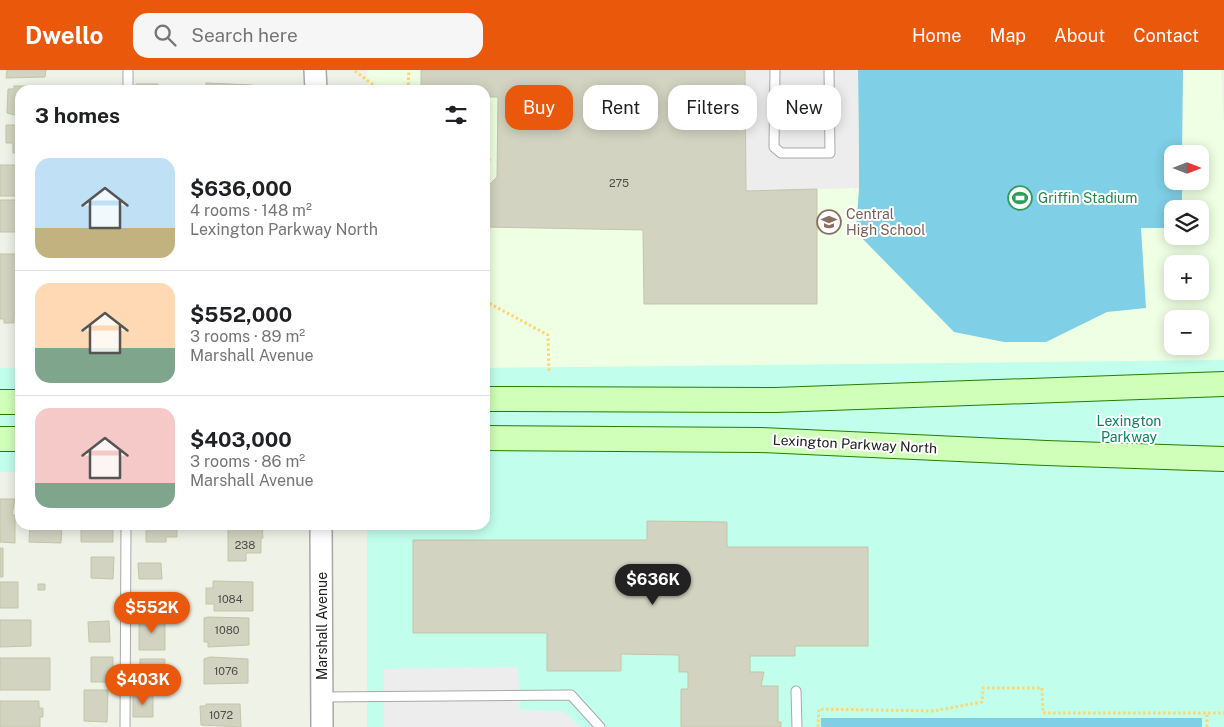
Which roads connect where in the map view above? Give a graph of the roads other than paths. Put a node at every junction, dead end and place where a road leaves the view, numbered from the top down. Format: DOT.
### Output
graph roads {
  1 [pos="128,70"];
  2 [pos="316,70"];
  3 [pos="775,70"];
  4 [pos="829,70"];
  5 [pos="128,85"];
  6 [pos="316,85"];
  7 [pos="1224,384"];
  8 [pos="490,398"];
  9 [pos="0,402"];
  10 [pos="15,402"];
  11 [pos="490,438"];
  12 [pos="0,439"];
  13 [pos="15,439"];
  14 [pos="1224,459"];
  15 [pos="126,530"];
  16 [pos="321,530"];
  17 [pos="796,691"];
  18 [pos="322,697"];
  19 [pos="125,727"];
  20 [pos="322,727"];
  21 [pos="600,727"];
  22 [pos="797,727"];
  1 -- 5 [label="lane"];
  2 -- 6 [label="street"];
  3 -- 4 [label="lane"];
  7 -- 8 [label="main road"];
  9 -- 10 [label="main road"];
  11 -- 14 [label="main road, Lexington Parkway North"];
  12 -- 13 [label="main road"];
  15 -- 19 [label="lane"];
  16 -- 18 [label="street, Marshall Avenue"];
  17 -- 22 [label="lane"];
  18 -- 20 [label="street, Marshall Avenue"];
  18 -- 21 [label="lane"];
}
